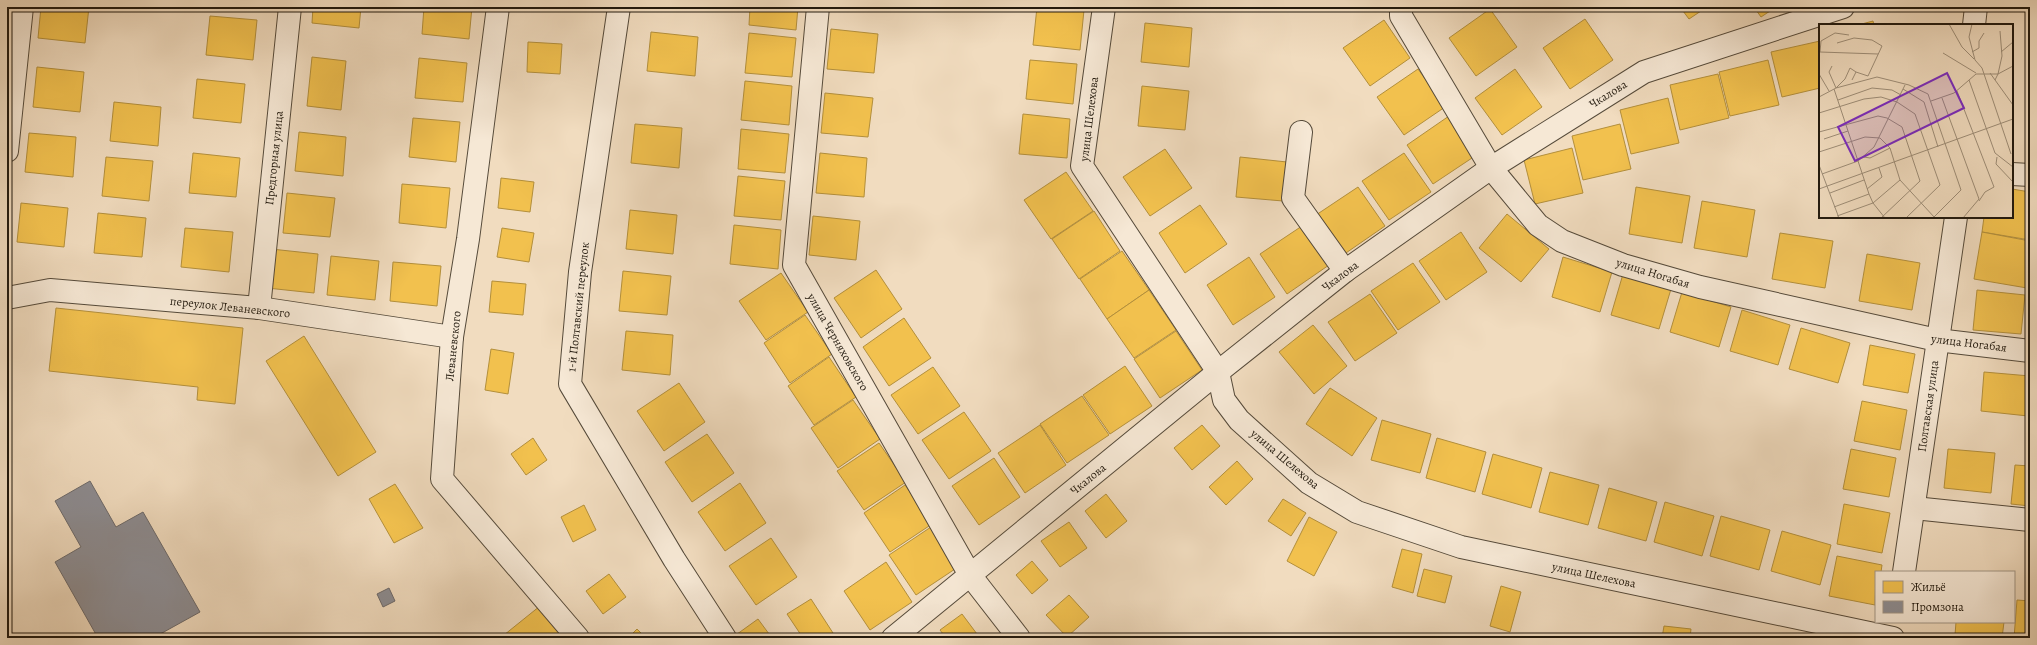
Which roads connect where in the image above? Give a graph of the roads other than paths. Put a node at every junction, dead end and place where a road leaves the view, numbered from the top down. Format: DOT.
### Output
graph roads {
  1 [pos="22,7"];
  2 [pos="290,7"];
  3 [pos="498,7"];
  4 [pos="619,7"];
  5 [pos="818,7"];
  6 [pos="1104,7"];
  7 [pos="1401,7"];
  8 [pos="1843,7"];
  9 [pos="1976,7"];
  10 [pos="1974,24"];
  11 [pos="1301,132"];
  12 [pos="7,151"];
  13 [pos="1491,168"];
  14 [pos="2013,174"];
  15 [pos="2030,175"];
  16 [pos="1956,218"];
  17 [pos="1345,271"];
  18 [pos="7,298"];
  19 [pos="259,308"];
  20 [pos="452,337"];
  21 [pos="1937,340"];
  22 [pos="2030,351"];
  23 [pos="1218,372"];
  24 [pos="1914,508"];
  25 [pos="2030,520"];
  26 [pos="1904,571"];
  27 [pos="970,575"];
  28 [pos="1896,623"];
  29 [pos="578,638"];
  30 [pos="725,638"];
  31 [pos="893,638"];
  32 [pos="1019,638"];
  33 [pos="1893,638"];
  1 -- 12 [label="street"];
  2 -- 19 [label="street, Предгорная улица"];
  3 -- 20 [label="street, Леваневского"];
  4 -- 30 [label="street, 1-й Полтавский переулок"];
  5 -- 27 [label="street, улица Черняховского"];
  6 -- 23 [label="street, улица Шелехова"];
  7 -- 13 [label="street, улица Ногабая"];
  8 -- 13 [label="street, Чкалова"];
  9 -- 10 [label="street"];
  11 -- 17 [label="street"];
  13 -- 17 [label="street, Чкалова"];
  13 -- 21 [label="street, улица Ногабая"];
  14 -- 15 [label="street"];
  16 -- 21 [label="street, Полтавская улица"];
  17 -- 23 [label="street, Чкалова"];
  18 -- 19 [label="street, переулок Леваневского"];
  19 -- 20 [label="street, переулок Леваневского"];
  20 -- 29 [label="street, Леваневского"];
  21 -- 22 [label="street, улица Ногабая"];
  21 -- 24 [label="street, Полтавская улица"];
  23 -- 27 [label="street, Чкалова"];
  23 -- 33 [label="street, улица Шелехова"];
  24 -- 25 [label="street"];
  24 -- 26 [label="street, Полтавская улица"];
  27 -- 31 [label="street, Чкалова"];
  27 -- 32 [label="street, улица Черняховского"];
  28 -- 33 [label="street"];
}
